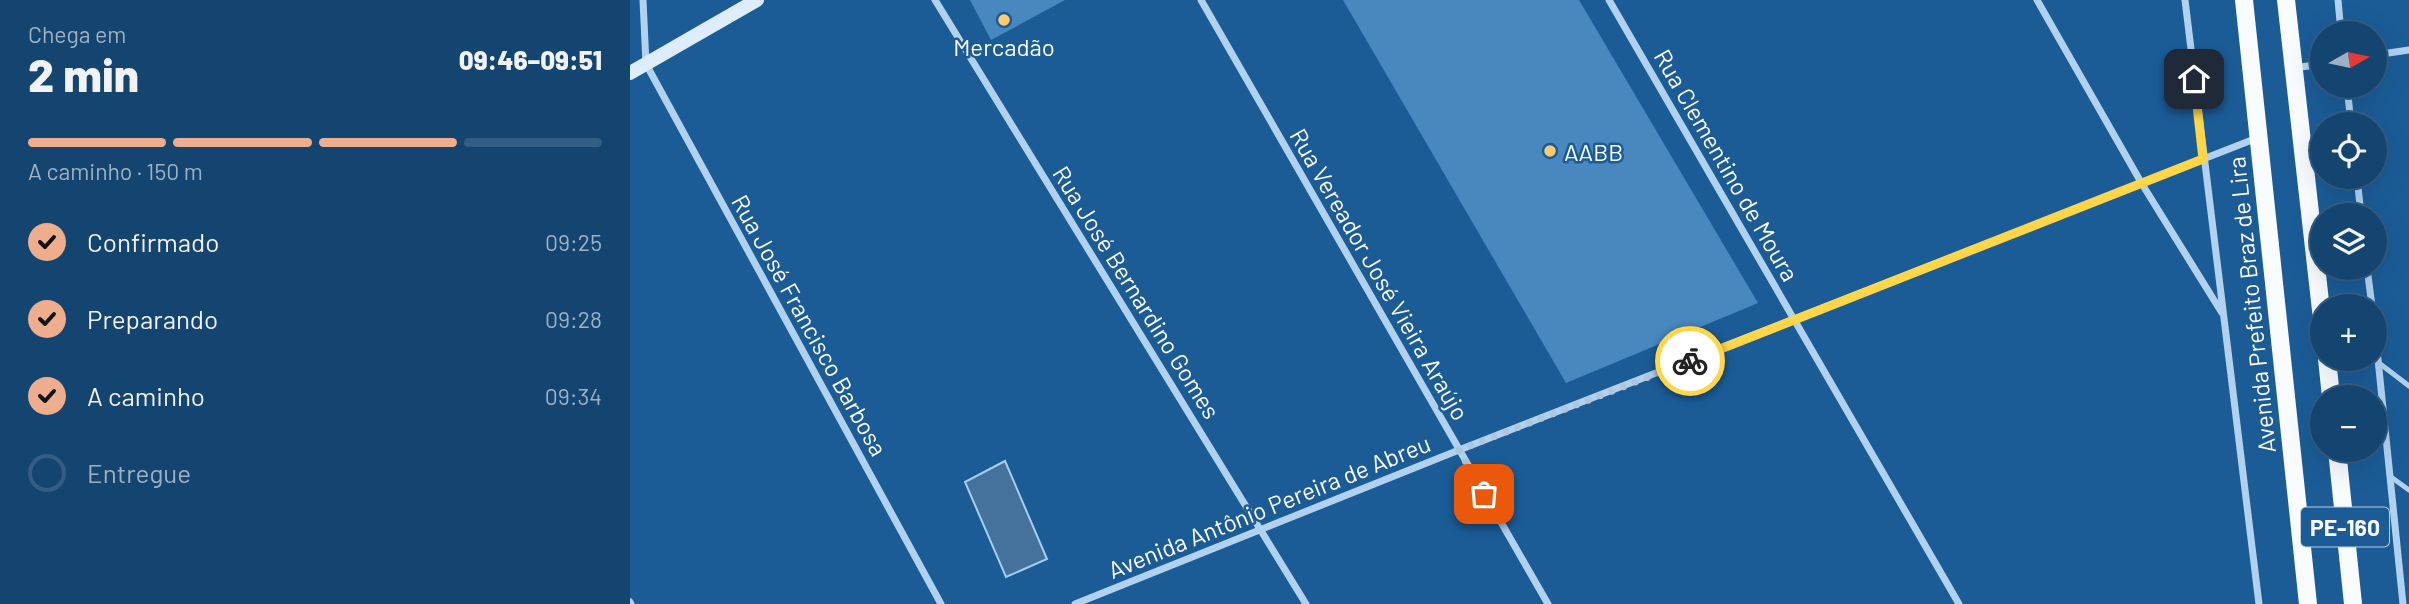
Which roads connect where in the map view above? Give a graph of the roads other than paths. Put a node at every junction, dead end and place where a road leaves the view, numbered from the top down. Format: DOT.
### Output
graph roads {
  1 [pos="643,0"];
  2 [pos="757,0"];
  3 [pos="935,0"];
  4 [pos="1201,0"];
  5 [pos="1609,0"];
  6 [pos="2037,0"];
  7 [pos="2185,0"];
  8 [pos="2244,0"];
  9 [pos="2286,0"];
  10 [pos="2338,0"];
  11 [pos="2340,21"];
  12 [pos="2409,51"];
  13 [pos="2387,54"];
  14 [pos="646,64"];
  15 [pos="2310,66"];
  16 [pos="2293,68"];
  17 [pos="630,73"];
  18 [pos="2258,138"];
  19 [pos="2203,159"];
  20 [pos="2142,184"];
  21 [pos="2319,294"];
  22 [pos="2225,317"];
  23 [pos="1796,320"];
  24 [pos="2387,369"];
  25 [pos="2380,371"];
  26 [pos="2409,386"];
  27 [pos="1459,450"];
  28 [pos="2338,462"];
  29 [pos="2391,477"];
  30 [pos="2409,490"];
  31 [pos="1261,531"];
  32 [pos="941,604"];
  33 [pos="1076,604"];
  34 [pos="1306,604"];
  35 [pos="1548,604"];
  36 [pos="1959,604"];
  37 [pos="2259,604"];
  38 [pos="2308,604"];
  39 [pos="2353,604"];
  40 [pos="2403,604"];
  1 -- 14 [label="street"];
  2 -- 14 [label="main road"];
  3 -- 31 [label="street, Rua José Bernardino Gomes"];
  4 -- 27 [label="street, Rua Vereador José Vieira Araújo"];
  5 -- 23 [label="street, Rua Clementino de Moura"];
  6 -- 20 [label="street"];
  7 -- 19 [label="street"];
  8 -- 18 [label="main road, Avenida Prefeito Braz de Lira / PE-160"];
  9 -- 16 [label="main road"];
  10 -- 11 [label="street"];
  12 -- 13 [label="street"];
  14 -- 17 [label="main road"];
  14 -- 32 [label="street, Rua José Francisco Barbosa"];
  15 -- 16 [label="street"];
  16 -- 21 [label="main road"];
  18 -- 19 [label="street, Avenida Antônio Pereira de Abreu"];
  18 -- 38 [label="main road, Avenida Prefeito Braz de Lira / PE-160"];
  19 -- 20 [label="street, Avenida Antônio Pereira de Abreu"];
  19 -- 22 [label="street"];
  20 -- 22 [label="street"];
  20 -- 23 [label="street, Avenida Antônio Pereira de Abreu"];
  22 -- 37 [label="street"];
  23 -- 27 [label="street, Avenida Antônio Pereira de Abreu"];
  23 -- 36 [label="street, Rua Clementino de Moura"];
  24 -- 26 [label="lane"];
  25 -- 29 [label="street"];
  27 -- 31 [label="street, Avenida Antônio Pereira de Abreu"];
  27 -- 35 [label="street, Rua Vereador José Vieira Araújo"];
  28 -- 39 [label="main road, PE-160"];
  29 -- 30 [label="lane"];
  29 -- 40 [label="street"];
  31 -- 33 [label="street, Avenida Antônio Pereira de Abreu"];
  31 -- 34 [label="street, Rua José Bernardino Gomes"];
}
